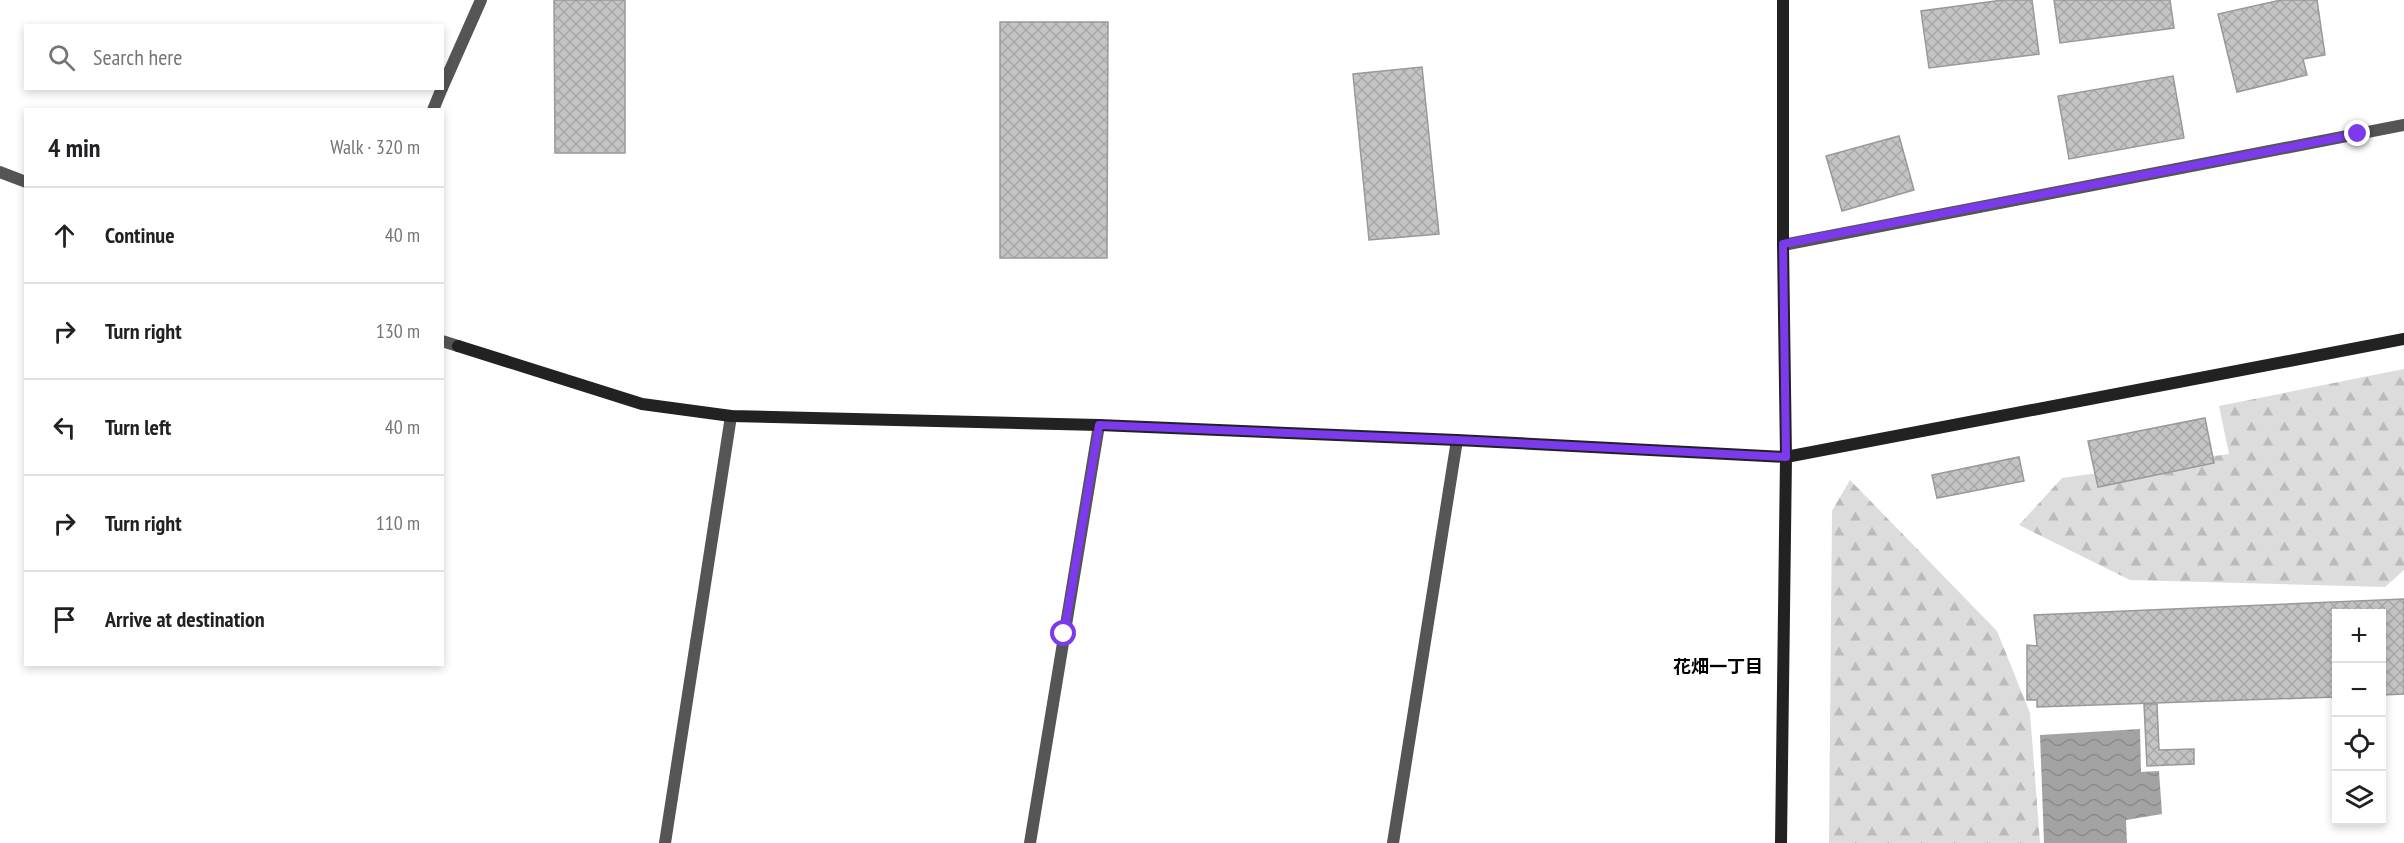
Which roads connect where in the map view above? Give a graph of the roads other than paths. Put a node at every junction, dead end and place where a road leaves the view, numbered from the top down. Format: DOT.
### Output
graph roads {
  1 [pos="481,0"];
  2 [pos="1783,0"];
  3 [pos="444,83"];
  4 [pos="441,90"];
  5 [pos="434,108"];
  6 [pos="2404,125"];
  7 [pos="0,172"];
  8 [pos="24,181"];
  9 [pos="1783,244"];
  10 [pos="2404,339"];
  11 [pos="444,342"];
  12 [pos="731,416"];
  13 [pos="1099,425"];
  14 [pos="1457,440"];
  15 [pos="1786,457"];
  16 [pos="665,843"];
  17 [pos="1029,843"];
  18 [pos="1393,843"];
  19 [pos="1781,843"];
  1 -- 3 [label="street"];
  2 -- 9 [label="street"];
  4 -- 5 [label="street"];
  6 -- 9 [label="street"];
  7 -- 8 [label="street"];
  9 -- 15 [label="street"];
  10 -- 15 [label="street"];
  11 -- 12 [label="street"];
  12 -- 13 [label="street"];
  12 -- 16 [label="street"];
  13 -- 14 [label="street"];
  13 -- 17 [label="street"];
  14 -- 15 [label="street"];
  14 -- 18 [label="street"];
  15 -- 19 [label="street"];
}
